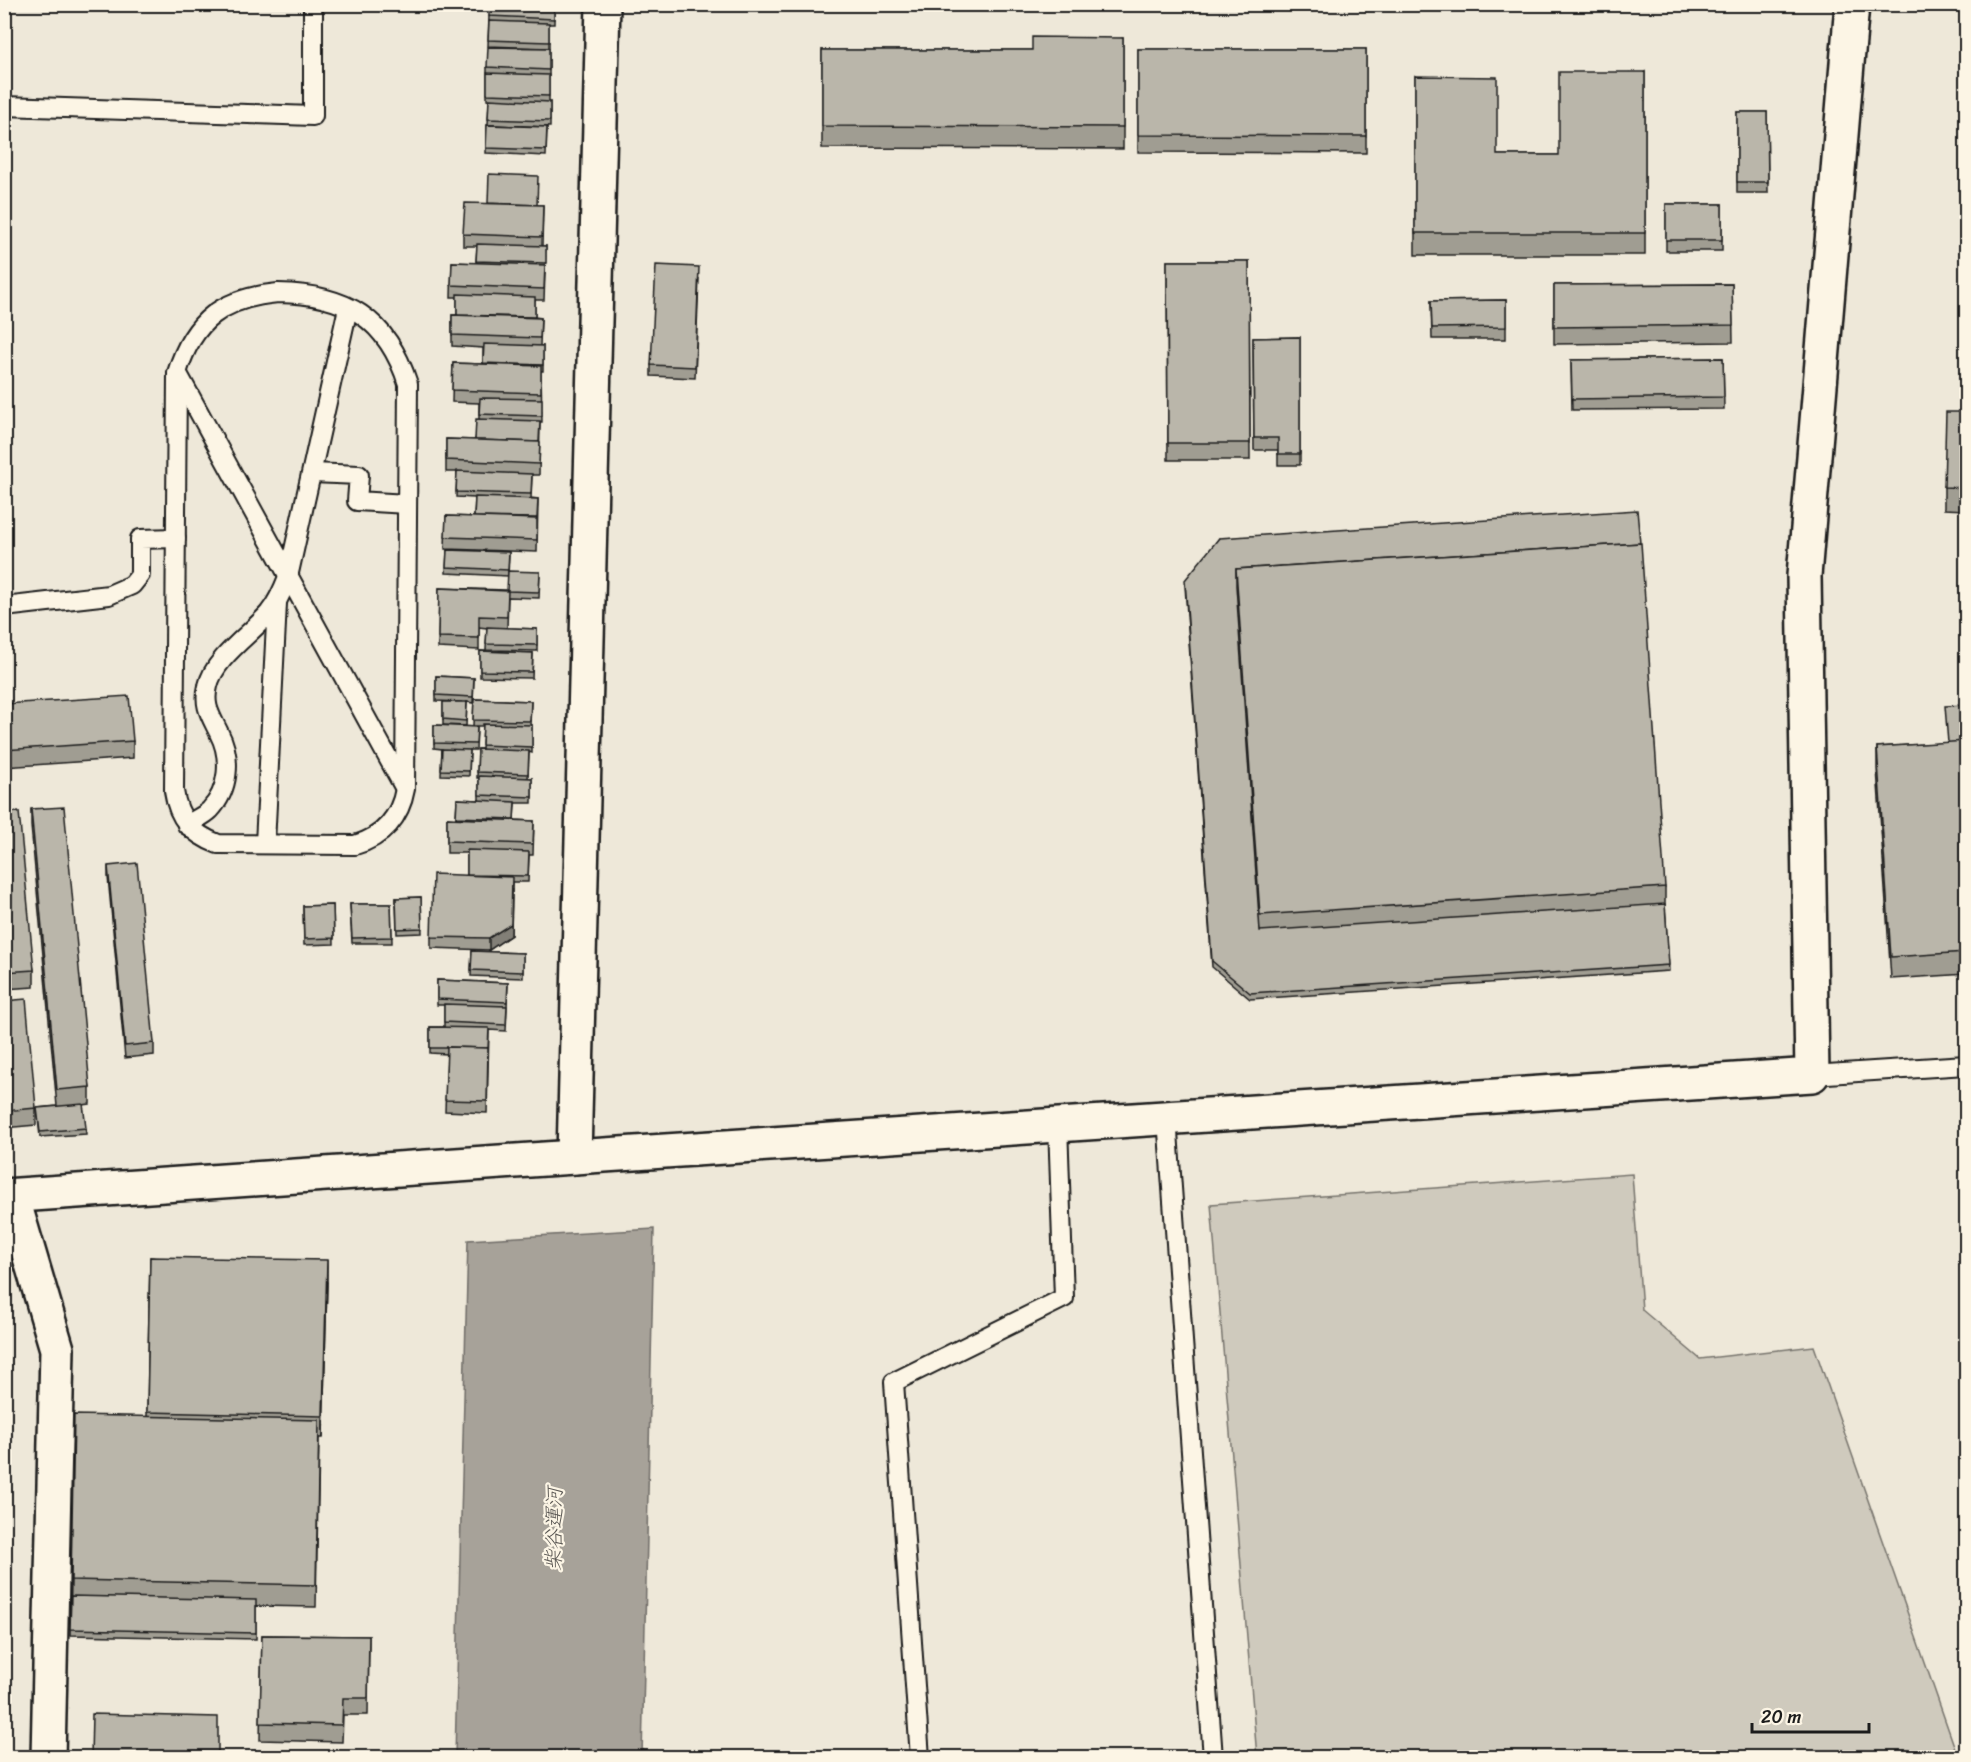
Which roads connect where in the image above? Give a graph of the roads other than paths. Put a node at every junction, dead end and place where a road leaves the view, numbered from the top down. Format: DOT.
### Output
graph roads {
  1 [pos="313,4"];
  2 [pos="603,4"];
  3 [pos="1852,4"];
  4 [pos="4,106"];
  5 [pos="348,308"];
  6 [pos="177,373"];
  7 [pos="312,472"];
  8 [pos="407,504"];
  9 [pos="176,538"];
  10 [pos="288,576"];
  11 [pos="277,603"];
  12 [pos="4,608"];
  13 [pos="405,789"];
  14 [pos="187,825"];
  15 [pos="265,844"];
  16 [pos="1966,1065"];
  17 [pos="1812,1075"];
  18 [pos="1167,1118"];
  19 [pos="1058,1125"];
  20 [pos="574,1156"];
  21 [pos="8,1196"];
  22 [pos="48,1758"];
  23 [pos="920,1758"];
  24 [pos="1213,1758"];
  1 -- 4 [label="lane"];
  2 -- 20 [label="street"];
  3 -- 17 [label="street"];
  5 -- 6 [label="lane"];
  5 -- 7 [label="lane"];
  5 -- 8 [label="lane"];
  6 -- 9 [label="lane"];
  6 -- 10 [label="lane"];
  7 -- 8 [label="lane"];
  7 -- 10 [label="lane"];
  8 -- 13 [label="lane"];
  9 -- 12 [label="lane"];
  9 -- 14 [label="lane"];
  10 -- 11 [label="lane"];
  10 -- 13 [label="lane"];
  11 -- 14 [label="lane"];
  11 -- 15 [label="lane"];
  13 -- 15 [label="lane"];
  14 -- 15 [label="lane"];
  16 -- 17 [label="lane"];
  17 -- 18 [label="street"];
  18 -- 19 [label="street"];
  18 -- 24 [label="lane"];
  19 -- 20 [label="street"];
  19 -- 23 [label="lane"];
  20 -- 21 [label="street"];
  21 -- 22 [label="street"];
}
